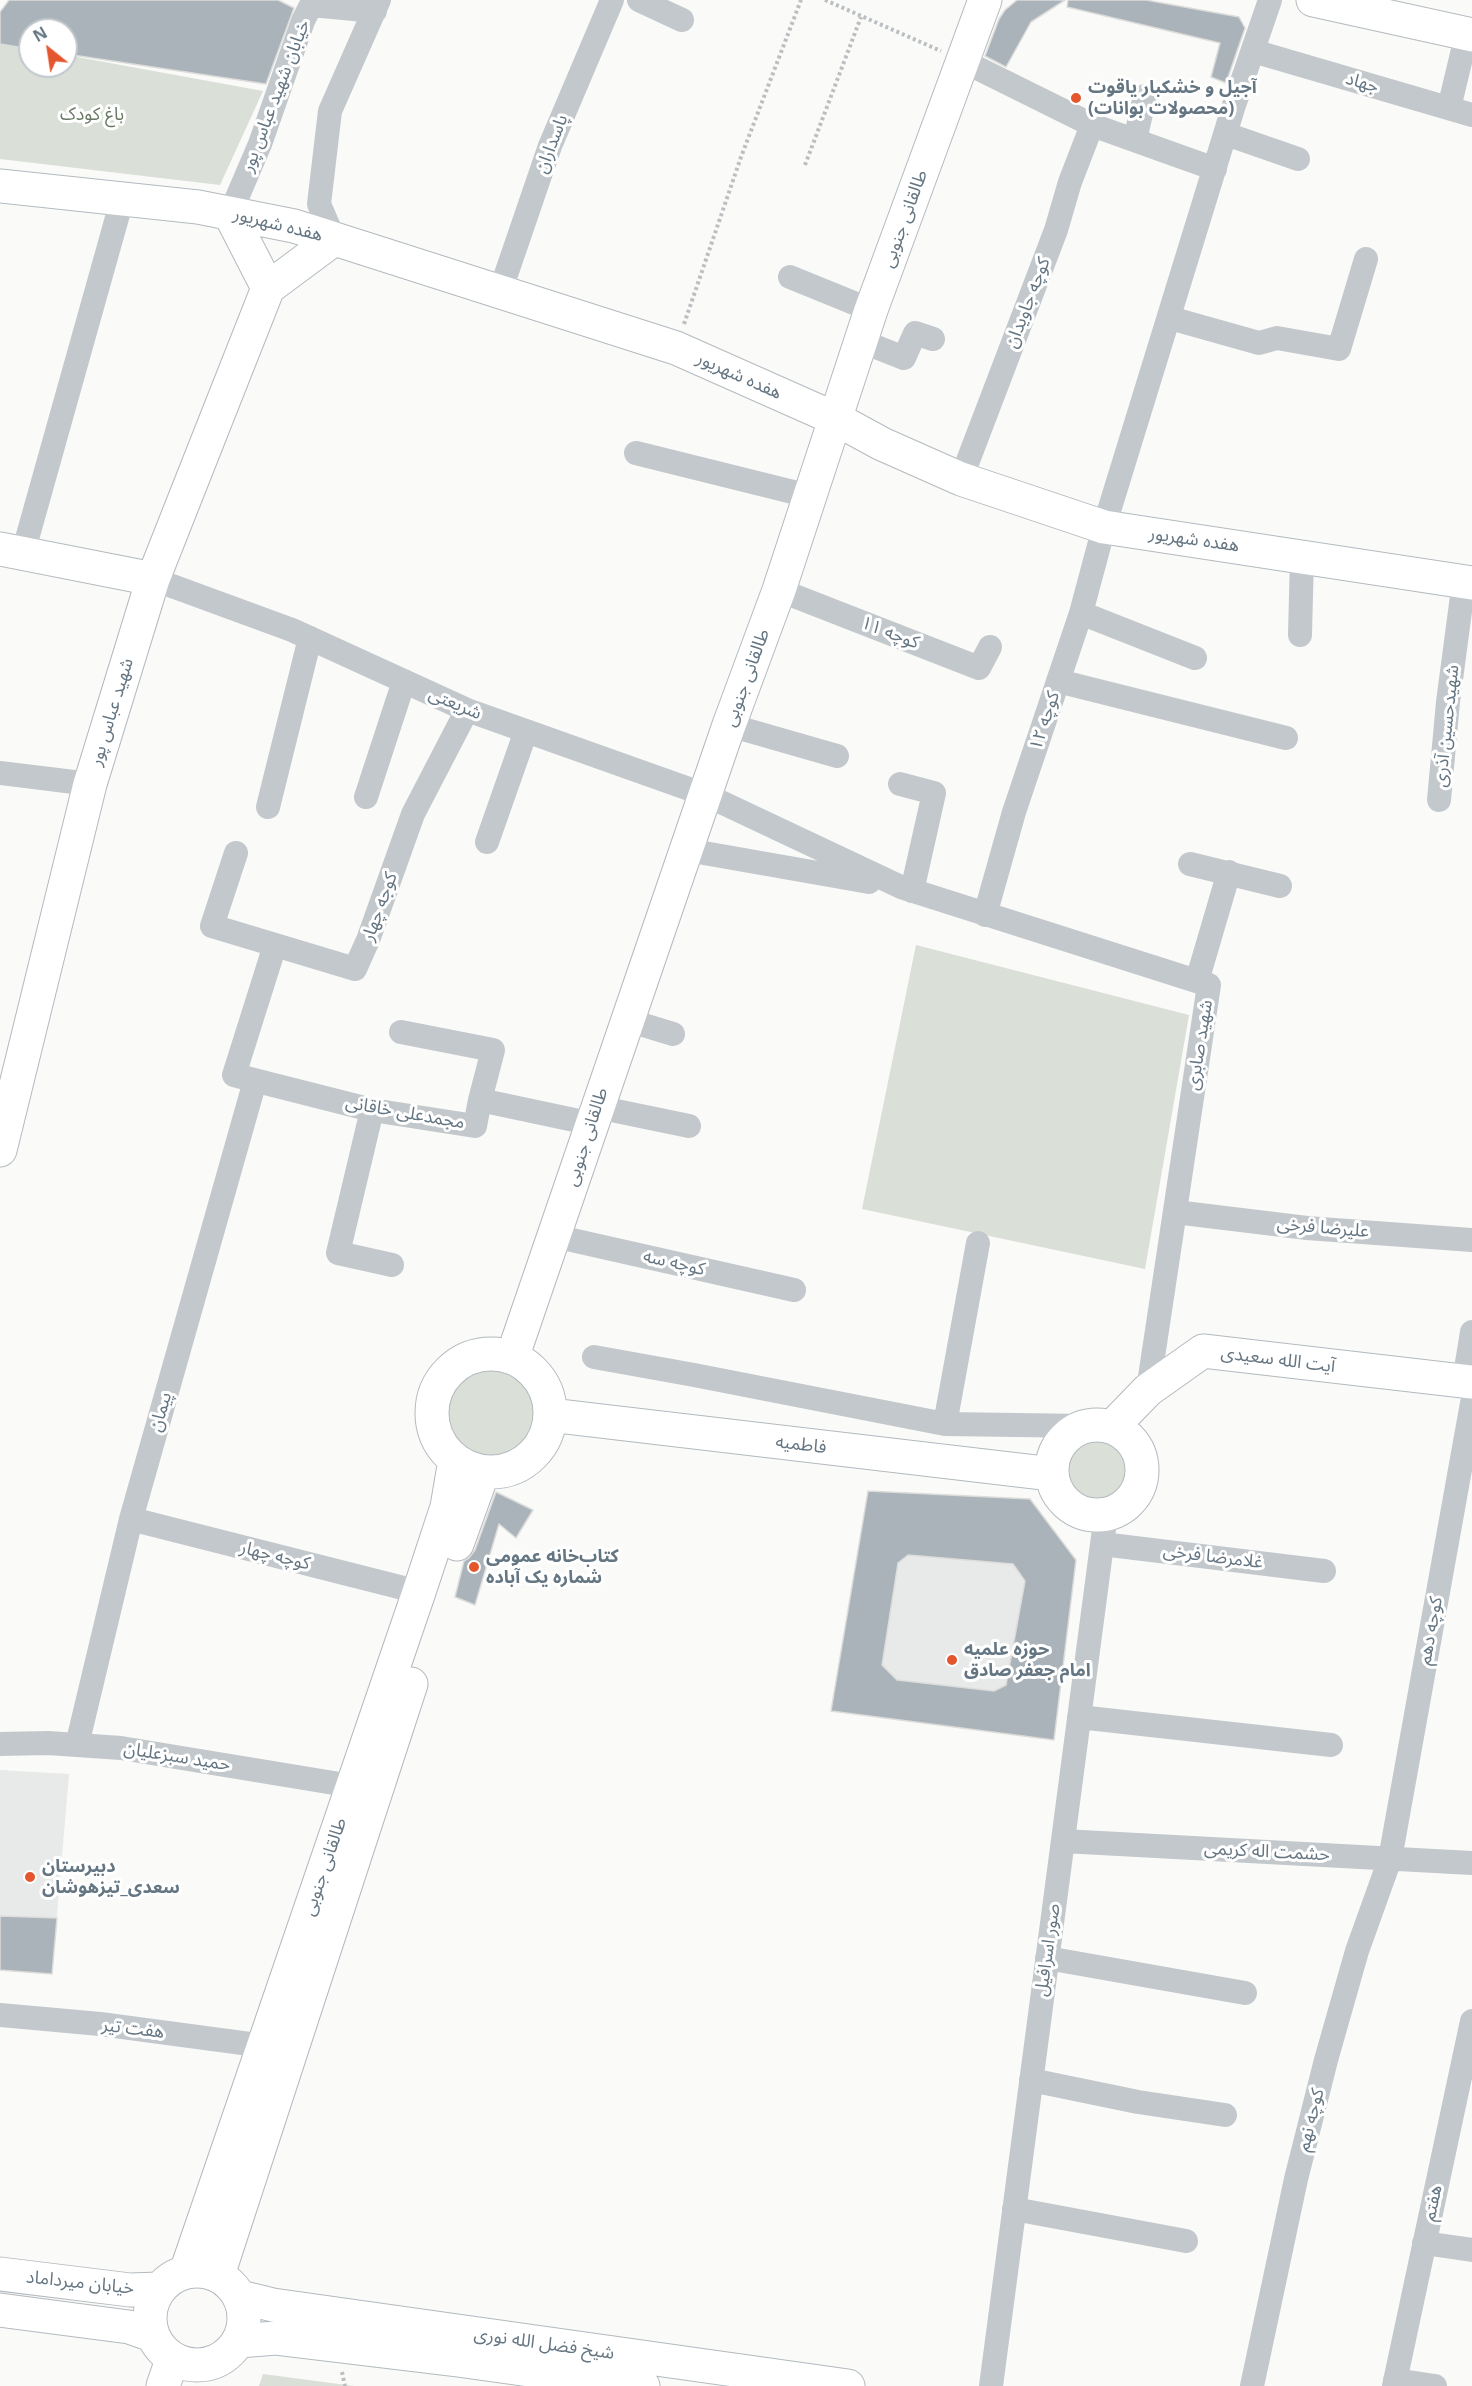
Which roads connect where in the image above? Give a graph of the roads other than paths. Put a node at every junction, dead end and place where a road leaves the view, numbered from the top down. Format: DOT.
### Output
graph roads {
  1 [pos="612,0"];
  2 [pos="639,0"];
  3 [pos="985,0"];
  4 [pos="1270,0"];
  5 [pos="1313,0"];
  6 [pos="377,5"];
  7 [pos="682,20"];
  8 [pos="1470,34"];
  9 [pos="1253,51"];
  10 [pos="963,61"];
  11 [pos="1145,96"];
  12 [pos="1449,108"];
  13 [pos="1472,115"];
  14 [pos="1092,125"];
  15 [pos="1226,134"];
  16 [pos="1135,140"];
  17 [pos="1298,159"];
  18 [pos="1215,169"];
  19 [pos="0,186"];
  20 [pos="122,200"];
  21 [pos="230,214"];
  22 [pos="334,239"];
  23 [pos="1366,259"];
  24 [pos="790,277"];
  25 [pos="268,288"];
  26 [pos="500,292"];
  27 [pos="871,310"];
  28 [pos="1170,318"];
  29 [pos="933,339"];
  30 [pos="861,341"];
  31 [pos="836,419"];
  32 [pos="636,453"];
  33 [pos="961,479"];
  34 [pos="809,496"];
  35 [pos="1104,527"];
  36 [pos="12,551"];
  37 [pos="1302,556"];
  38 [pos="153,579"];
  39 [pos="1468,582"];
  40 [pos="779,591"];
  41 [pos="1082,613"];
  42 [pos="1300,635"];
  43 [pos="310,638"];
  44 [pos="990,647"];
  45 [pos="1195,658"];
  46 [pos="404,681"];
  47 [pos="1058,681"];
  48 [pos="467,710"];
  49 [pos="729,725"];
  50 [pos="526,731"];
  51 [pos="1286,738"];
  52 [pos="837,756"];
  53 [pos="0,773"];
  54 [pos="90,784"];
  55 [pos="900,784"];
  56 [pos="705,795"];
  57 [pos="366,797"];
  58 [pos="1439,800"];
  59 [pos="268,807"];
  60 [pos="487,842"];
  61 [pos="687,850"];
  62 [pos="236,853"];
  63 [pos="1190,864"];
  64 [pos="1229,872"];
  65 [pos="1280,886"];
  66 [pos="906,889"];
  67 [pos="985,915"];
  68 [pos="275,945"];
  69 [pos="1197,981"];
  70 [pos="627,1020"];
  71 [pos="401,1032"];
  72 [pos="673,1034"];
  73 [pos="11,1070"];
  74 [pos="244,1078"];
  75 [pos="480,1100"];
  76 [pos="372,1110"];
  77 [pos="595,1115"];
  78 [pos="689,1126"];
  79 [pos="0,1150"];
  80 [pos="1175,1212"];
  81 [pos="554,1236"];
  82 [pos="1472,1240"];
  83 [pos="978,1243"];
  84 [pos="392,1265"];
  85 [pos="794,1290"];
  86 [pos="1472,1332"];
  87 [pos="512,1358"];
  88 [pos="594,1358"];
  89 [pos="1469,1388"];
  90 [pos="1148,1390"];
  91 [pos="550,1415"];
  92 [pos="945,1424"];
  93 [pos="1099,1426"];
  94 [pos="469,1466"];
  95 [pos="1052,1474"];
  96 [pos="131,1519"];
  97 [pos="1104,1529"];
  98 [pos="1324,1571"];
  99 [pos="419,1592"];
  100 [pos="1079,1717"];
  101 [pos="0,1744"];
  102 [pos="1331,1744"];
  103 [pos="77,1745"];
  104 [pos="352,1786"];
  105 [pos="1063,1842"];
  106 [pos="1390,1859"];
  107 [pos="1472,1863"];
  108 [pos="1047,1958"];
  109 [pos="1245,1993"];
  110 [pos="0,2015"];
  111 [pos="1472,2021"];
  112 [pos="265,2046"];
  113 [pos="1031,2080"];
  114 [pos="1225,2115"];
  115 [pos="1014,2209"];
  116 [pos="1186,2241"];
  117 [pos="1424,2243"];
  118 [pos="1472,2250"];
  119 [pos="186,2272"];
  120 [pos="11,2276"];
  121 [pos="229,2286"];
  122 [pos="159,2289"];
  123 [pos="8,2311"];
  124 [pos="239,2341"];
  125 [pos="177,2367"];
  126 [pos="1394,2383"];
  127 [pos="643,2386"];
  128 [pos="848,2386"];
  129 [pos="991,2386"];
  130 [pos="1252,2386"];
  131 [pos="1435,2386"];
  1 -- 26 [label="street, پاسداران"];
  2 -- 7 [label="street"];
  3 -- 10 [label="main road, طالقانی جنوبی"];
  4 -- 9 [label="street, کوچه ۱۲"];
  5 -- 8 [label="main road"];
  6 -- 21 [label="street, خیابان شهید عباس پور"];
  6 -- 22 [label="street, خیابان شهید عباس پور"];
  8 -- 12 [label="street"];
  9 -- 12 [label="street, جهاد"];
  9 -- 15 [label="street, کوچه ۱۲"];
  10 -- 14 [label="street"];
  10 -- 27 [label="main road, طالقانی جنوبی"];
  11 -- 16 [label="street"];
  12 -- 13 [label="street, جهاد"];
  14 -- 16 [label="street"];
  14 -- 33 [label="street, کوچه جاویدان"];
  15 -- 17 [label="street"];
  15 -- 18 [label="street, کوچه ۱۲"];
  16 -- 18 [label="street"];
  18 -- 28 [label="street, کوچه ۱۲"];
  19 -- 20 [label="main road, هفده شهریور"];
  20 -- 21 [label="main road, هفده شهریور"];
  20 -- 36 [label="street"];
  21 -- 22 [label="main road, هفده شهریور"];
  21 -- 25 [label="main road"];
  22 -- 25 [label="main road"];
  22 -- 26 [label="main road, هفده شهریور"];
  23 -- 28 [label="street"];
  24 -- 27 [label="street"];
  25 -- 38 [label="main road, شهید عباس پور"];
  26 -- 31 [label="main road, هفده شهریور"];
  27 -- 30 [label="main road, طالقانی جنوبی"];
  28 -- 35 [label="street, کوچه ۱۲"];
  29 -- 30 [label="street"];
  30 -- 31 [label="main road, طالقانی جنوبی"];
  31 -- 33 [label="main road, هفده شهریور"];
  31 -- 34 [label="main road, طالقانی جنوبی"];
  32 -- 34 [label="street"];
  33 -- 35 [label="main road, هفده شهریور"];
  34 -- 40 [label="main road, طالقانی جنوبی"];
  35 -- 37 [label="main road, هفده شهریور"];
  35 -- 41 [label="street, کوچه ۱۲"];
  36 -- 38 [label="main road, شریعتی"];
  37 -- 39 [label="main road, هفده شهریور"];
  37 -- 42 [label="street"];
  38 -- 43 [label="street, شریعتی"];
  38 -- 54 [label="main road, شهید عباس پور"];
  39 -- 58 [label="street, شهیدحسین آذری"];
  40 -- 44 [label="street, کوچه ۱۱"];
  40 -- 49 [label="main road, طالقانی جنوبی"];
  41 -- 45 [label="street"];
  41 -- 47 [label="street, کوچه ۱۲"];
  43 -- 46 [label="street, شریعتی"];
  43 -- 59 [label="street"];
  46 -- 48 [label="street, شریعتی"];
  46 -- 57 [label="street"];
  47 -- 51 [label="street"];
  47 -- 67 [label="street, کوچه ۱۲"];
  48 -- 50 [label="street, شریعتی"];
  48 -- 68 [label="street, کوجه چهار"];
  49 -- 52 [label="street"];
  49 -- 56 [label="main road, طالقانی جنوبی"];
  50 -- 56 [label="street, شریعتی"];
  50 -- 60 [label="street"];
  53 -- 54 [label="street"];
  54 -- 73 [label="main road, شهید عباس پور"];
  55 -- 66 [label="street"];
  56 -- 61 [label="main road, طالقانی جنوبی"];
  56 -- 66 [label="street, شریعتی"];
  61 -- 66 [label="street"];
  61 -- 70 [label="main road, طالقانی جنوبی"];
  62 -- 68 [label="street, کوجه چهار"];
  63 -- 64 [label="street"];
  64 -- 65 [label="street"];
  64 -- 69 [label="street"];
  66 -- 67 [label="street, شهید صابری"];
  67 -- 69 [label="street, شهید صابری"];
  68 -- 74 [label="street, پیمان"];
  69 -- 80 [label="street, شهید صابری"];
  70 -- 72 [label="street"];
  70 -- 77 [label="main road, طالقانی جنوبی"];
  71 -- 75 [label="street"];
  73 -- 79 [label="main road, شهید عباس پور"];
  74 -- 76 [label="street, مجمدعلی خاقانی"];
  74 -- 96 [label="street, پیمان"];
  75 -- 76 [label="street, مجمدعلی خاقانی"];
  75 -- 77 [label="street, مجمدعلی خاقانی"];
  76 -- 84 [label="street"];
  77 -- 78 [label="street, مجمدعلی خاقانی"];
  77 -- 81 [label="main road, طالقانی جنوبی"];
  80 -- 82 [label="street, علیرضا فرخی"];
  80 -- 90 [label="street, شهید صابری"];
  81 -- 85 [label="street, کوچه سه"];
  81 -- 87 [label="main road, طالقانی جنوبی"];
  83 -- 92 [label="street"];
  86 -- 89 [label="street, کوچه دهم"];
  87 -- 91 [label="main road"];
  87 -- 94 [label="main road"];
  88 -- 92 [label="street"];
  89 -- 90 [label="main road, آیت الله سعیدی"];
  89 -- 106 [label="street, کوچه دهم"];
  90 -- 93 [label="main road, آیت الله سعیدی"];
  91 -- 94 [label="main road"];
  91 -- 95 [label="main road, فاطمیه"];
  92 -- 93 [label="street"];
  93 -- 95 [label="main road"];
  93 -- 97 [label="main road"];
  94 -- 99 [label="main road, طالقانی جنوبی"];
  94 -- 121 [label="main road, طالقانی جنوبی"];
  95 -- 97 [label="main road"];
  96 -- 99 [label="street, کوچه چهار"];
  96 -- 103 [label="street, پیمان"];
  97 -- 98 [label="street, غلامرضا فرخی"];
  97 -- 100 [label="street, صور اسرافیل"];
  99 -- 104 [label="main road, طالقانی جنوبی"];
  100 -- 102 [label="street"];
  100 -- 105 [label="street, صور اسرافیل"];
  101 -- 103 [label="street, حمید سبزعلیان"];
  103 -- 104 [label="street, حمید سبزعلیان"];
  104 -- 112 [label="main road, طالقانی جنوبی"];
  105 -- 106 [label="street, حشمت اله کریمی"];
  105 -- 108 [label="street, صور اسرافیل"];
  106 -- 107 [label="street, حشمت اله کریمی"];
  106 -- 130 [label="street, کوچه نهم"];
  108 -- 109 [label="street"];
  108 -- 113 [label="street, صور اسرافیل"];
  110 -- 112 [label="street, هفت تیر"];
  111 -- 117 [label="street, هفتم"];
  112 -- 119 [label="main road, طالقانی جنوبی"];
  113 -- 114 [label="street"];
  113 -- 115 [label="street, صور اسرافیل"];
  115 -- 116 [label="street"];
  115 -- 129 [label="street, صور اسرافیل"];
  117 -- 118 [label="street"];
  117 -- 126 [label="street, هفتم"];
  119 -- 121 [label="main road"];
  119 -- 122 [label="main road"];
  120 -- 122 [label="main road, خیابان میرداماد"];
  120 -- 123 [label="main road"];
  121 -- 124 [label="main road"];
  121 -- 128 [label="main road, شیخ فضل الله نوری"];
  122 -- 125 [label="main road"];
  123 -- 125 [label="main road, خیابان میرداماد"];
  124 -- 125 [label="main road"];
  124 -- 127 [label="main road, شیخ فضل الله نوری"];
  126 -- 131 [label="street"];
}
